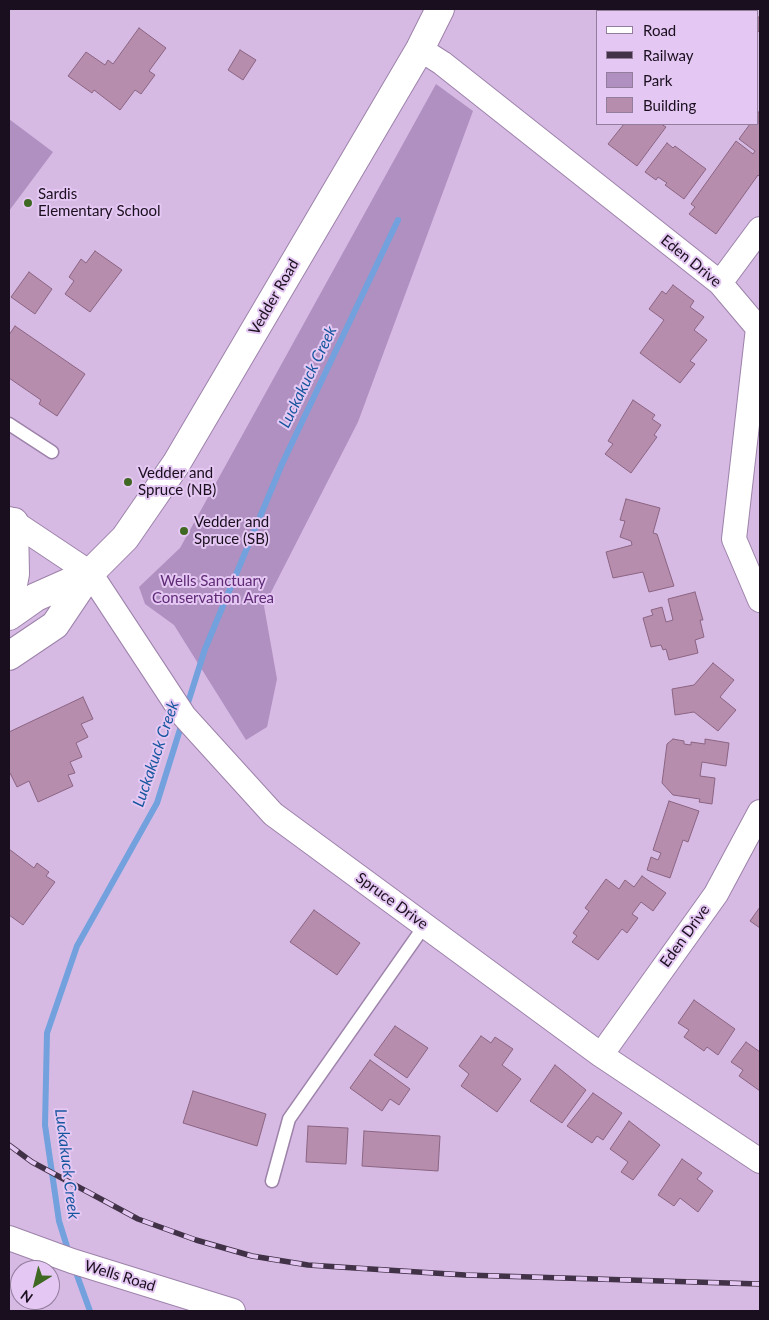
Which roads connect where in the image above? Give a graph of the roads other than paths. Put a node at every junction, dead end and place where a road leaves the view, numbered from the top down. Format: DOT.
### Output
graph roads {
  1 [pos="440,9"];
  2 [pos="420,48"];
  3 [pos="760,229"];
  4 [pos="720,283"];
  5 [pos="9,424"];
  6 [pos="52,452"];
  7 [pos="11,521"];
  8 [pos="90,573"];
  9 [pos="760,600"];
  10 [pos="9,606"];
  11 [pos="9,616"];
  12 [pos="9,656"];
  13 [pos="760,812"];
  14 [pos="425,925"];
  15 [pos="602,1054"];
  16 [pos="760,1161"];
  17 [pos="272,1181"];
  18 [pos="9,1238"];
  19 [pos="233,1311"];
  1 -- 2 [label="main road, Vedder Road"];
  2 -- 4 [label="street, Eden Drive"];
  2 -- 8 [label="main road, Vedder Road"];
  3 -- 4 [label="street"];
  4 -- 9 [label="street, Eden Drive"];
  5 -- 6 [label="lane"];
  7 -- 8 [label="street"];
  7 -- 10 [label="main road"];
  8 -- 11 [label="main road, Vedder Road"];
  8 -- 12 [label="main road, Vedder Road"];
  8 -- 14 [label="street, Spruce Drive"];
  13 -- 15 [label="street, Eden Drive"];
  14 -- 15 [label="street, Spruce Drive"];
  14 -- 17 [label="lane"];
  15 -- 16 [label="street, Spruce Drive"];
  18 -- 19 [label="street, Wells Road"];
}
